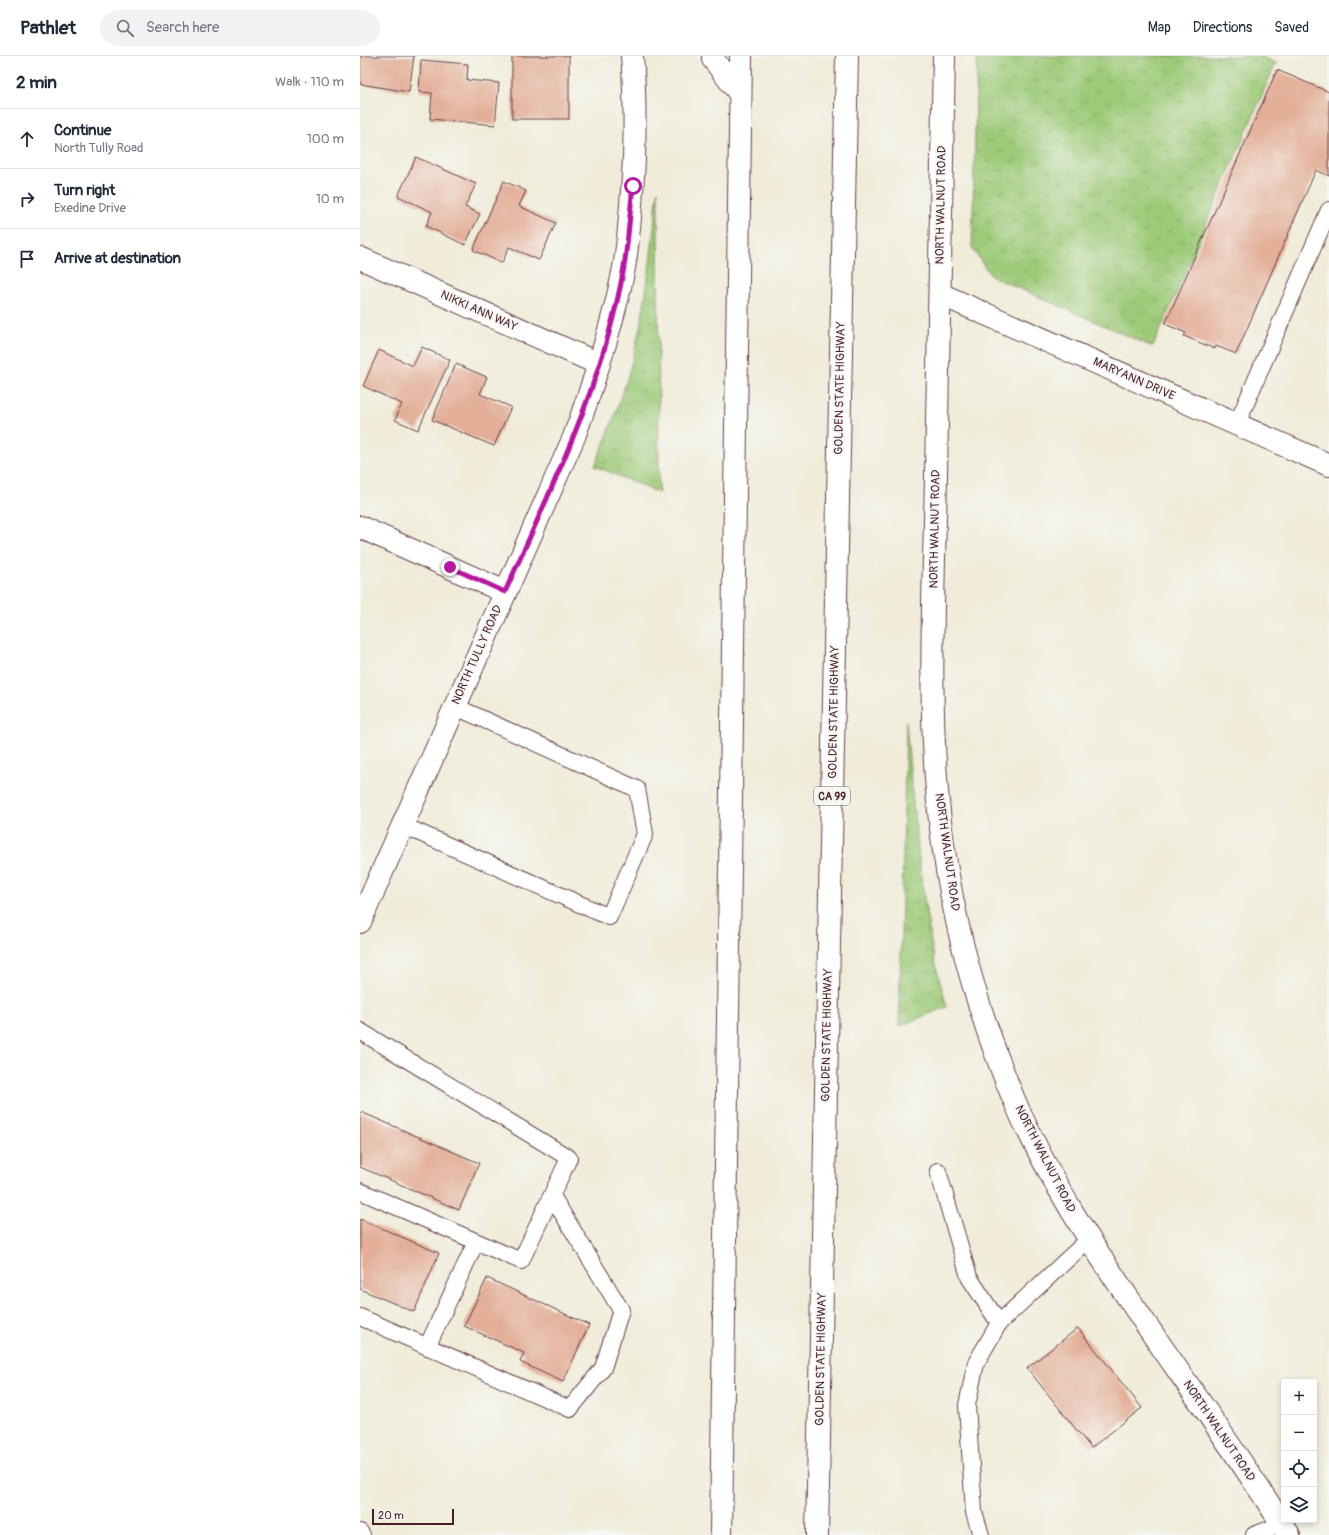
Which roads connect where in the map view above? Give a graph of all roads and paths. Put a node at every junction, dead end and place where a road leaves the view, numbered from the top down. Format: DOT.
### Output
graph roads {
  1 [pos="632,56"];
  2 [pos="713,56"];
  3 [pos="741,56"];
  4 [pos="847,56"];
  5 [pos="944,56"];
  6 [pos="740,94"];
  7 [pos="1329,210"];
  8 [pos="360,258"];
  9 [pos="940,294"];
  10 [pos="598,364"];
  11 [pos="1237,424"];
  12 [pos="1329,465"];
  13 [pos="360,527"];
  14 [pos="505,592"];
  15 [pos="454,706"];
  16 [pos="402,825"];
  17 [pos="360,922"];
  18 [pos="360,1031"];
  19 [pos="938,1171"];
  20 [pos="360,1191"];
  21 [pos="552,1196"];
  22 [pos="1088,1240"];
  23 [pos="476,1242"];
  24 [pos="360,1317"];
  25 [pos="999,1323"];
  26 [pos="427,1347"];
  27 [pos="1286,1530"];
  28 [pos="360,1532"];
  29 [pos="362,1535"];
  30 [pos="721,1535"];
  31 [pos="817,1535"];
  32 [pos="981,1535"];
  33 [pos="1254,1535"];
  1 -- 10 [label="main road, NORTH TULLY ROAD"];
  2 -- 6 [label="main road"];
  3 -- 6 [label="main road"];
  4 -- 31 [label="main road, GOLDEN STATE HIGHWAY / CA 99"];
  5 -- 9 [label="main road, NORTH WALNUT ROAD"];
  6 -- 30 [label="main road"];
  7 -- 11 [label="lane"];
  8 -- 10 [label="main road, NIKKI ANN WAY"];
  9 -- 11 [label="main road, MARYANN DRIVE"];
  9 -- 22 [label="main road, NORTH WALNUT ROAD"];
  10 -- 14 [label="main road, NORTH TULLY ROAD"];
  11 -- 12 [label="main road, MARYANN DRIVE"];
  13 -- 14 [label="main road"];
  14 -- 15 [label="main road, NORTH TULLY ROAD"];
  15 -- 16 [label="main road, NORTH TULLY ROAD"];
  15 -- 16 [label="lane"];
  16 -- 17 [label="main road, NORTH TULLY ROAD"];
  18 -- 21 [label="lane"];
  19 -- 25 [label="lane"];
  20 -- 23 [label="lane"];
  21 -- 23 [label="lane"];
  21 -- 26 [label="lane"];
  22 -- 25 [label="lane"];
  22 -- 27 [label="main road, NORTH WALNUT ROAD"];
  23 -- 26 [label="lane"];
  24 -- 26 [label="lane"];
  25 -- 32 [label="lane"];
  27 -- 33 [label="lane"];
  28 -- 29 [label="lane"];
}
